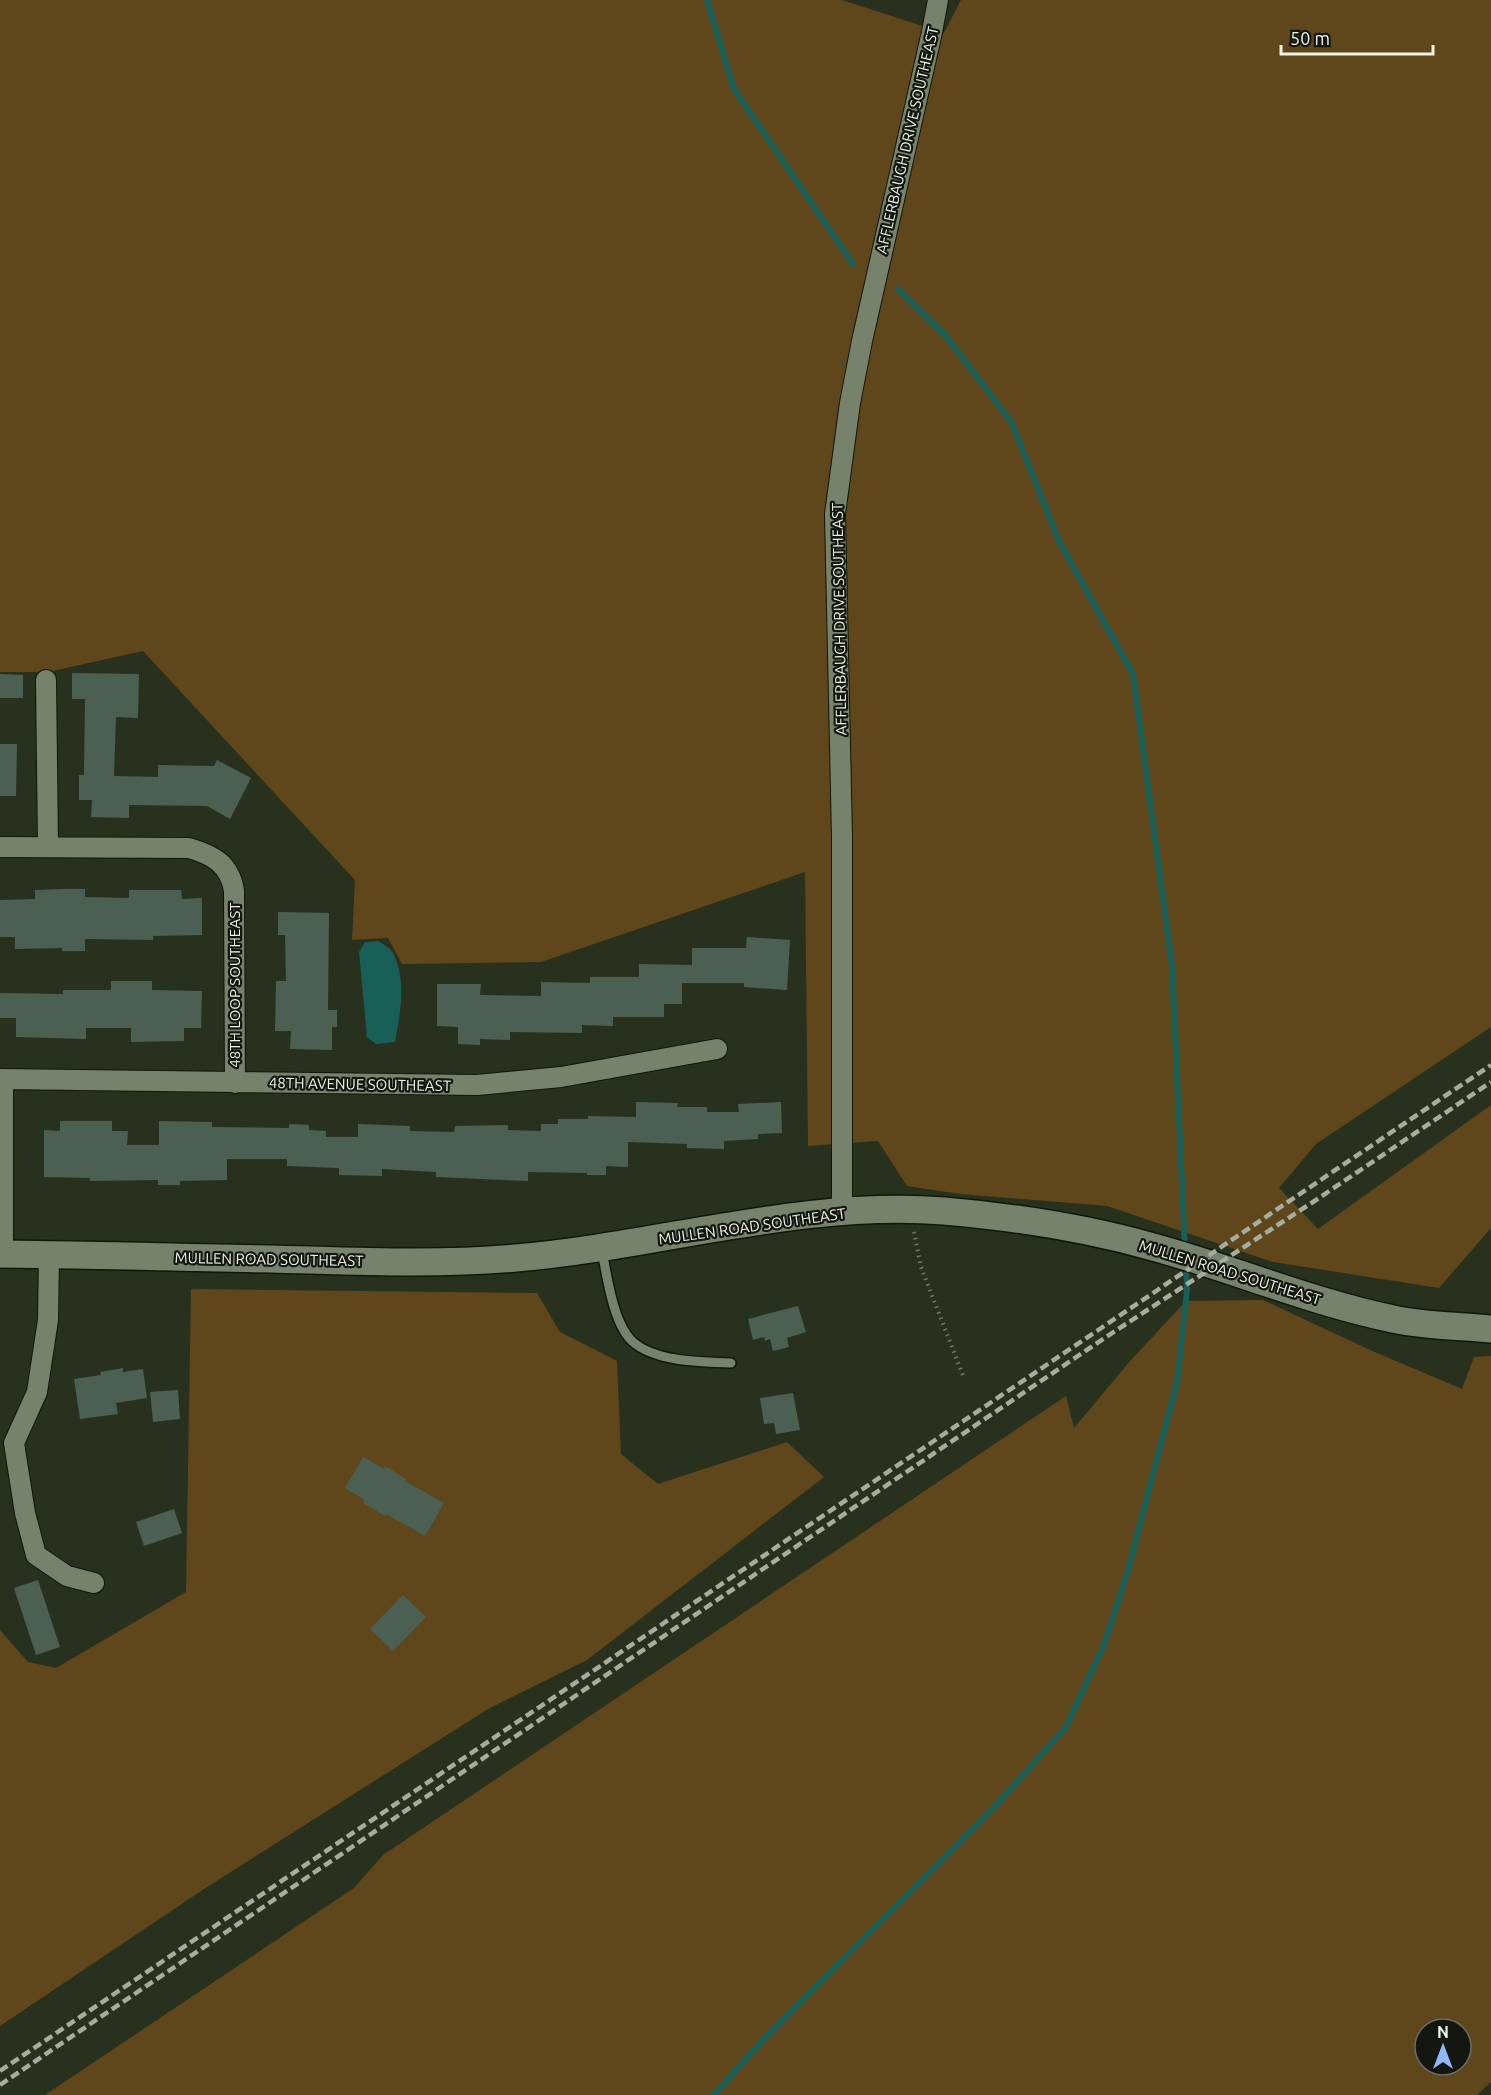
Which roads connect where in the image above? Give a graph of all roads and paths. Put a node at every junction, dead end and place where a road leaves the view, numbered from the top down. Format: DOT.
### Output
graph roads {
  1 [pos="938,0"];
  2 [pos="46,680"];
  3 [pos="0,847"];
  4 [pos="48,847"];
  5 [pos="717,1049"];
  6 [pos="2,1079"];
  7 [pos="235,1083"];
  8 [pos="910,1210"];
  9 [pos="842,1212"];
  10 [pos="602,1249"];
  11 [pos="2,1254"];
  12 [pos="50,1255"];
  13 [pos="1491,1329"];
  14 [pos="731,1363"];
  15 [pos="964,1377"];
  16 [pos="94,1583"];
  1 -- 9 [label="street, AFFLERBAUGH DRIVE SOUTHEAST"];
  2 -- 4 [label="street"];
  3 -- 4 [label="street, 48TH LOOP SOUTHEAST"];
  4 -- 7 [label="street, 48TH LOOP SOUTHEAST"];
  5 -- 7 [label="street, 48TH AVENUE SOUTHEAST"];
  6 -- 7 [label="street, 48TH AVENUE SOUTHEAST"];
  6 -- 11 [label="street"];
  8 -- 9 [label="street, MULLEN ROAD SOUTHEAST"];
  8 -- 13 [label="street, MULLEN ROAD SOUTHEAST"];
  8 -- 15 [label="path"];
  9 -- 10 [label="street, MULLEN ROAD SOUTHEAST"];
  10 -- 12 [label="street, MULLEN ROAD SOUTHEAST"];
  10 -- 14 [label="lane"];
  11 -- 12 [label="street, MULLEN ROAD SOUTHEAST"];
  12 -- 16 [label="street"];
}
